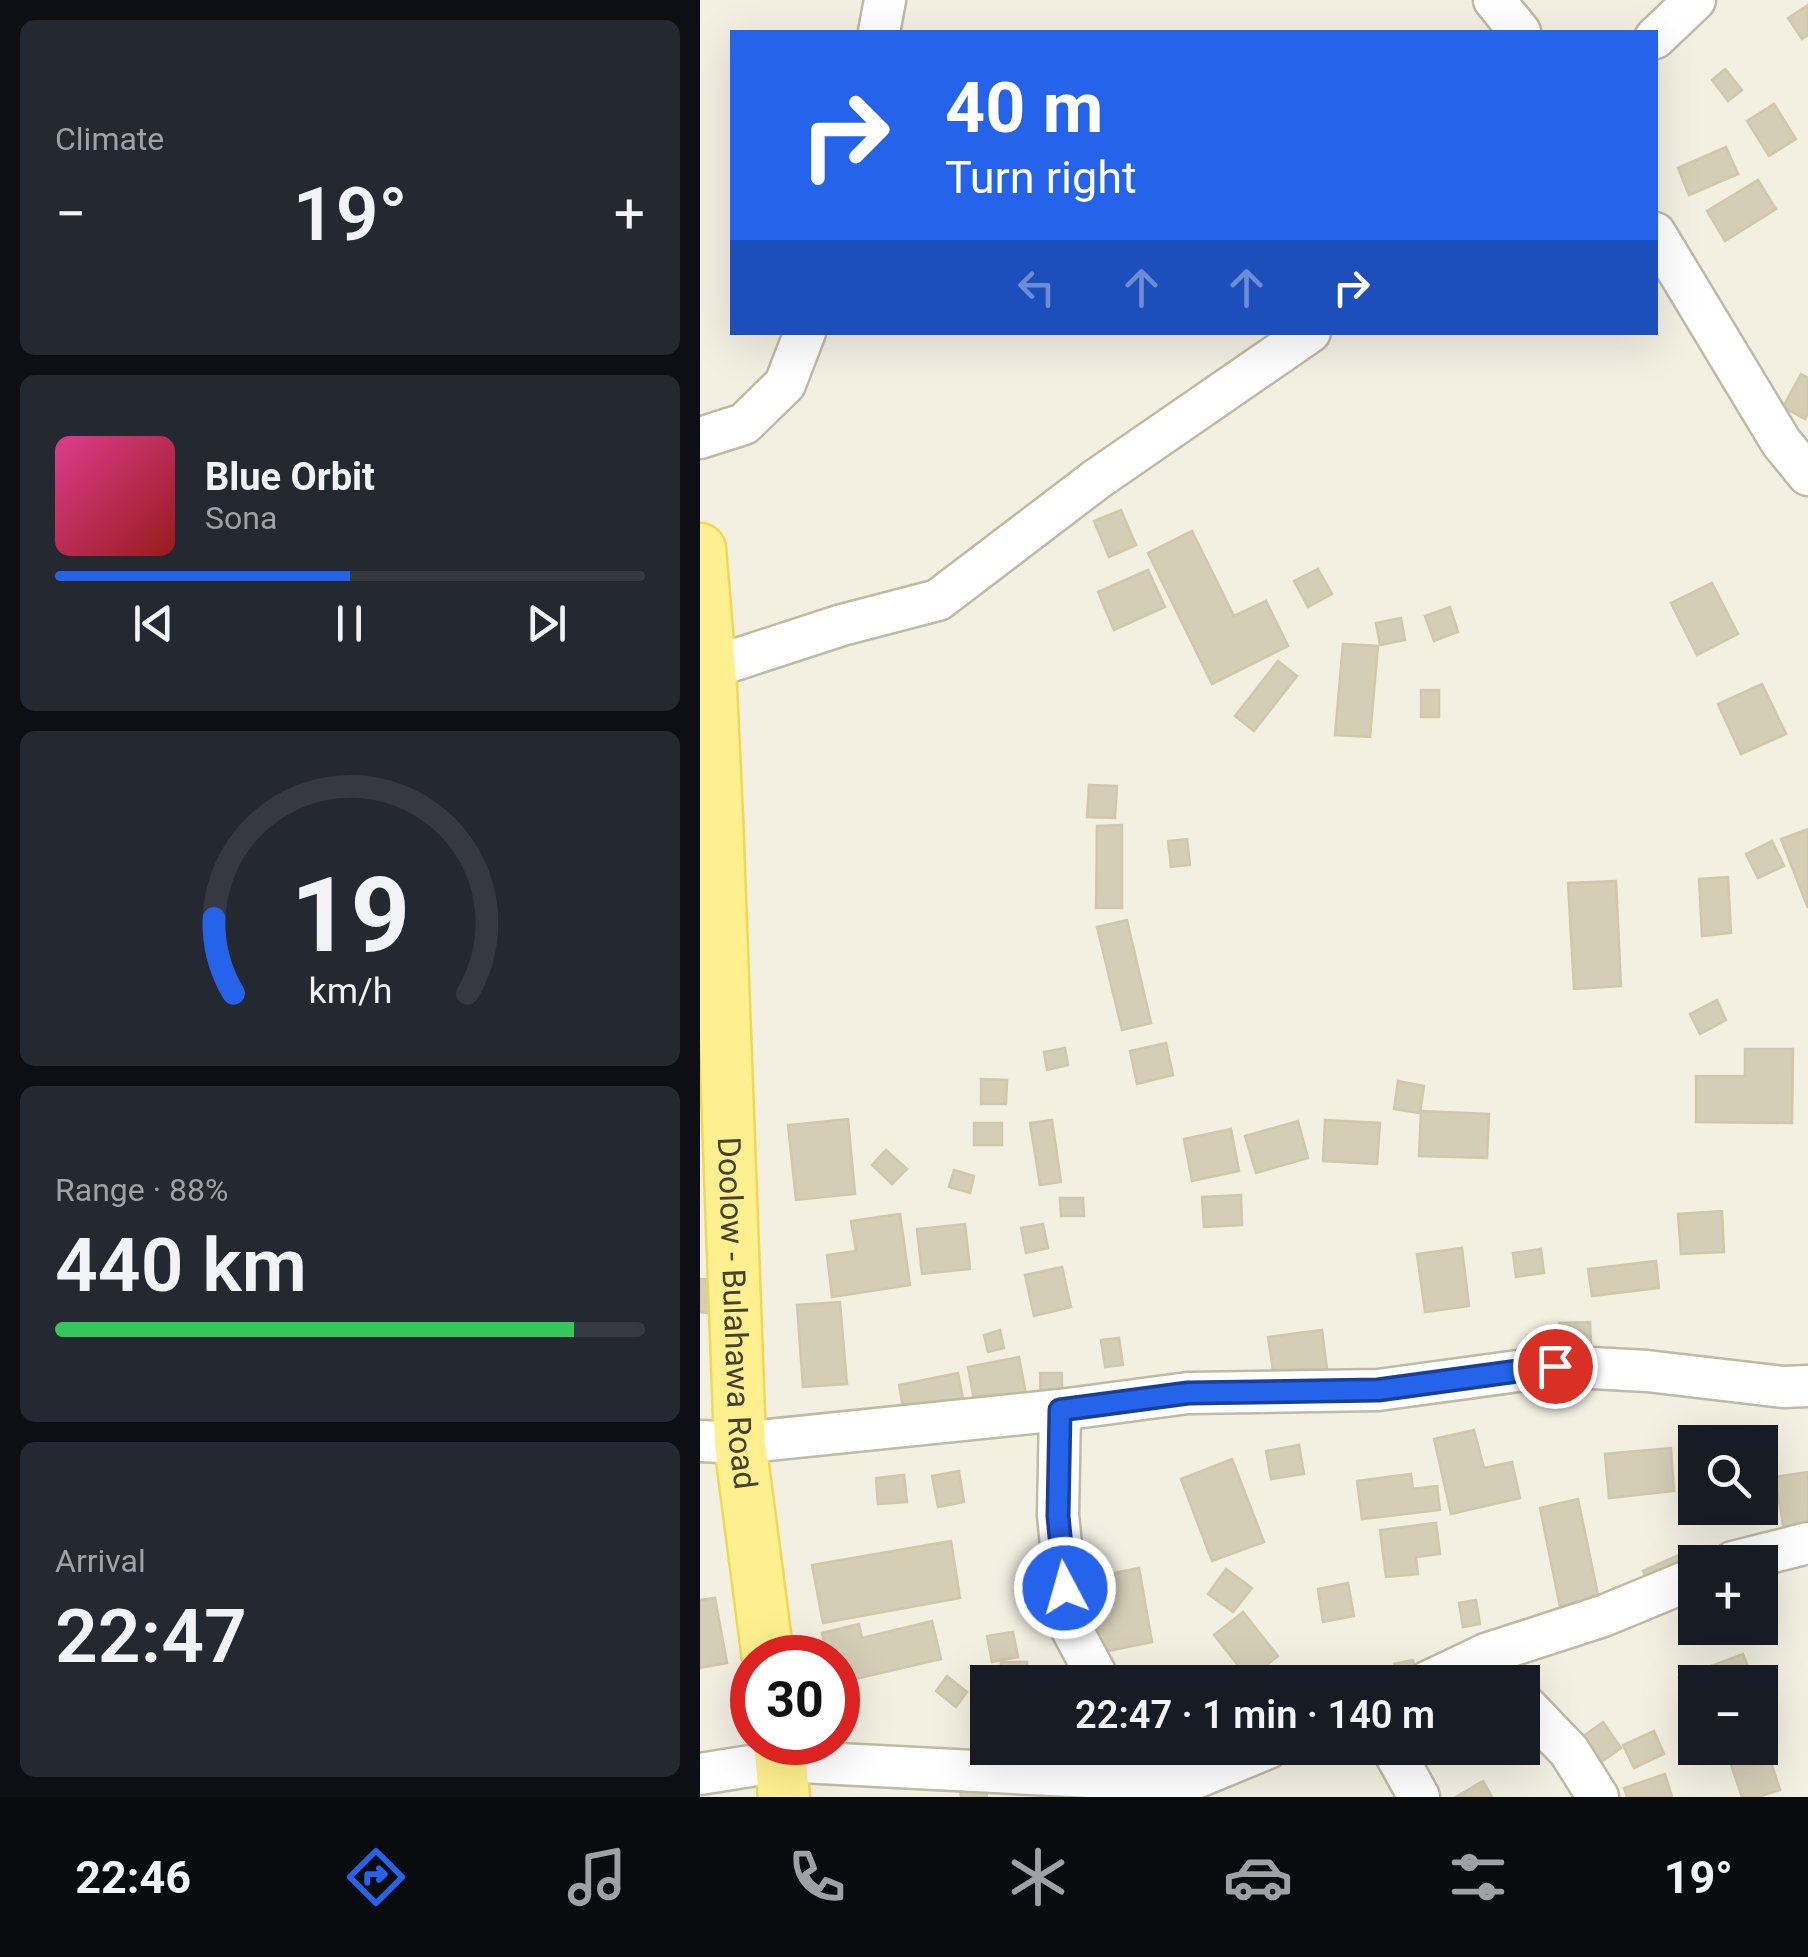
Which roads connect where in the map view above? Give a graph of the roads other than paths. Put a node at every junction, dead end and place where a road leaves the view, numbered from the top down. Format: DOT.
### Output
graph roads {
  1 [pos="885,0"];
  2 [pos="1494,0"];
  3 [pos="1695,0"];
  4 [pos="878,30"];
  5 [pos="1518,30"];
  6 [pos="1658,35"];
  7 [pos="1658,238"];
  8 [pos="804,335"];
  9 [pos="1306,335"];
  10 [pos="700,438"];
  11 [pos="1808,475"];
  12 [pos="700,548"];
  13 [pos="706,651"];
  14 [pos="708,820"];
  15 [pos="1808,1386"];
  16 [pos="1060,1410"];
  17 [pos="720,1442"];
  18 [pos="1808,1543"];
  19 [pos="1778,1551"];
  20 [pos="1678,1585"];
  21 [pos="763,1635"];
  22 [pos="1091,1665"];
  23 [pos="1502,1665"];
  24 [pos="1540,1721"];
  25 [pos="1165,1765"];
  26 [pos="1236,1765"];
  27 [pos="1401,1765"];
  28 [pos="781,1767"];
  29 [pos="700,1774"];
  30 [pos="1190,1789"];
  31 [pos="1418,1797"];
  32 [pos="1598,1797"];
  1 -- 4 [label="street"];
  2 -- 5 [label="street"];
  3 -- 6 [label="street"];
  7 -- 11 [label="street"];
  8 -- 10 [label="street"];
  9 -- 13 [label="street"];
  12 -- 13 [label="main road, Doolow - Bulahawa Road"];
  13 -- 14 [label="main road, Doolow - Bulahawa Road"];
  14 -- 17 [label="main road, Doolow - Bulahawa Road"];
  15 -- 16 [label="street"];
  16 -- 17 [label="street"];
  16 -- 22 [label="street"];
  17 -- 21 [label="main road, Doolow - Bulahawa Road"];
  18 -- 19 [label="street"];
  20 -- 23 [label="street"];
  24 -- 32 [label="street"];
  25 -- 30 [label="street"];
  26 -- 30 [label="street"];
  27 -- 31 [label="street"];
  28 -- 29 [label="street"];
  28 -- 30 [label="street"];
}
